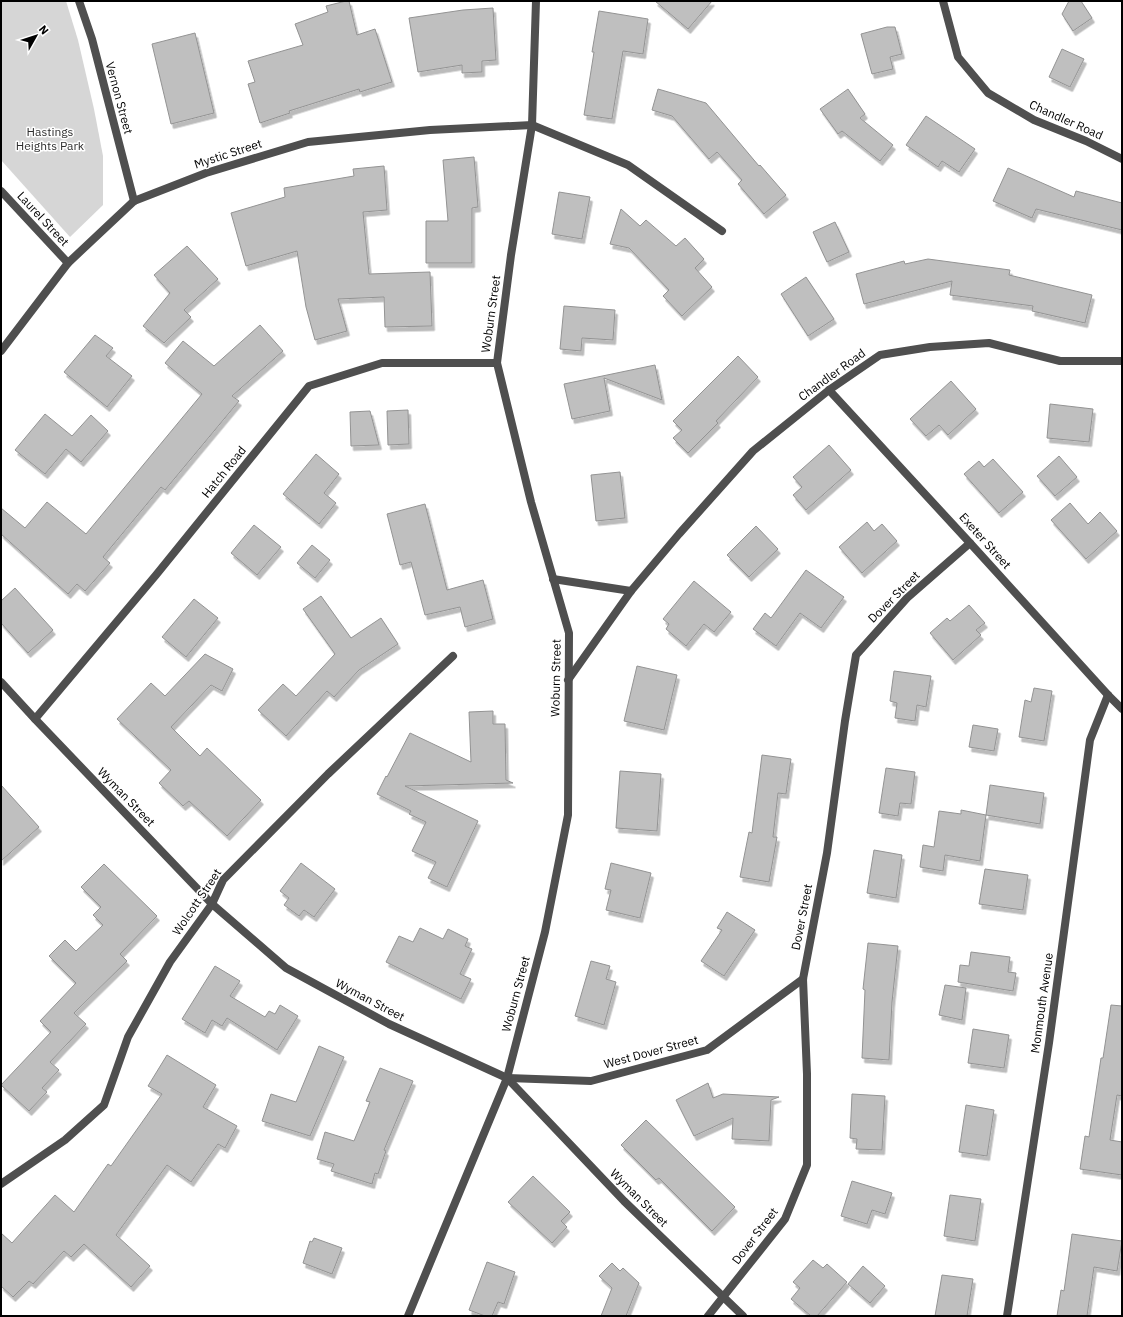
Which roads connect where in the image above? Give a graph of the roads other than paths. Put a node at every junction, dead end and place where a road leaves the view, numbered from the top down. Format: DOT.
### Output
graph roads {
  1 [pos="79,1"];
  2 [pos="536,1"];
  3 [pos="943,1"];
  4 [pos="532,126"];
  5 [pos="1122,159"];
  6 [pos="1,191"];
  7 [pos="134,201"];
  8 [pos="722,231"];
  9 [pos="68,263"];
  10 [pos="1,351"];
  11 [pos="1122,361"];
  12 [pos="496,363"];
  13 [pos="829,390"];
  14 [pos="970,542"];
  15 [pos="553,579"];
  16 [pos="631,591"];
  17 [pos="453,656"];
  18 [pos="568,680"];
  19 [pos="1,682"];
  20 [pos="1108,695"];
  21 [pos="1122,709"];
  22 [pos="34,719"];
  23 [pos="212,904"];
  24 [pos="803,978"];
  25 [pos="507,1078"];
  26 [pos="1,1184"];
  27 [pos="723,1296"];
  28 [pos="408,1316"];
  29 [pos="708,1316"];
  30 [pos="742,1316"];
  31 [pos="1007,1316"];
  1 -- 7 [label="street, Vernon Street"];
  2 -- 4 [label="street, Woburn Street"];
  3 -- 5 [label="street, Chandler Road"];
  4 -- 7 [label="street, Mystic Street"];
  4 -- 8 [label="street"];
  4 -- 12 [label="street, Woburn Street"];
  6 -- 9 [label="street, Laurel Street"];
  7 -- 9 [label="street, Mystic Street"];
  9 -- 10 [label="street, Mystic Street"];
  11 -- 13 [label="street, Chandler Road"];
  12 -- 15 [label="street, Woburn Street"];
  12 -- 22 [label="street, Hatch Road"];
  13 -- 14 [label="street, Exeter Street"];
  13 -- 16 [label="street, Chandler Road"];
  14 -- 20 [label="street, Exeter Street"];
  14 -- 24 [label="street, Dover Street"];
  15 -- 16 [label="street"];
  15 -- 18 [label="street, Woburn Street"];
  16 -- 18 [label="street, Chandler Road"];
  17 -- 23 [label="street, Wolcott Street"];
  18 -- 25 [label="street, Woburn Street"];
  19 -- 22 [label="street, Wyman Street"];
  20 -- 21 [label="street, Exeter Street"];
  20 -- 31 [label="street, Monmouth Avenue"];
  22 -- 23 [label="street, Wyman Street"];
  23 -- 25 [label="street, Wyman Street"];
  23 -- 26 [label="street, Wolcott Street"];
  24 -- 25 [label="street, West Dover Street"];
  24 -- 27 [label="street, Dover Street"];
  25 -- 27 [label="street, Wyman Street"];
  25 -- 28 [label="street, Woburn Street"];
  27 -- 29 [label="street, Dover Street"];
  27 -- 30 [label="street, Wyman Street"];
}
